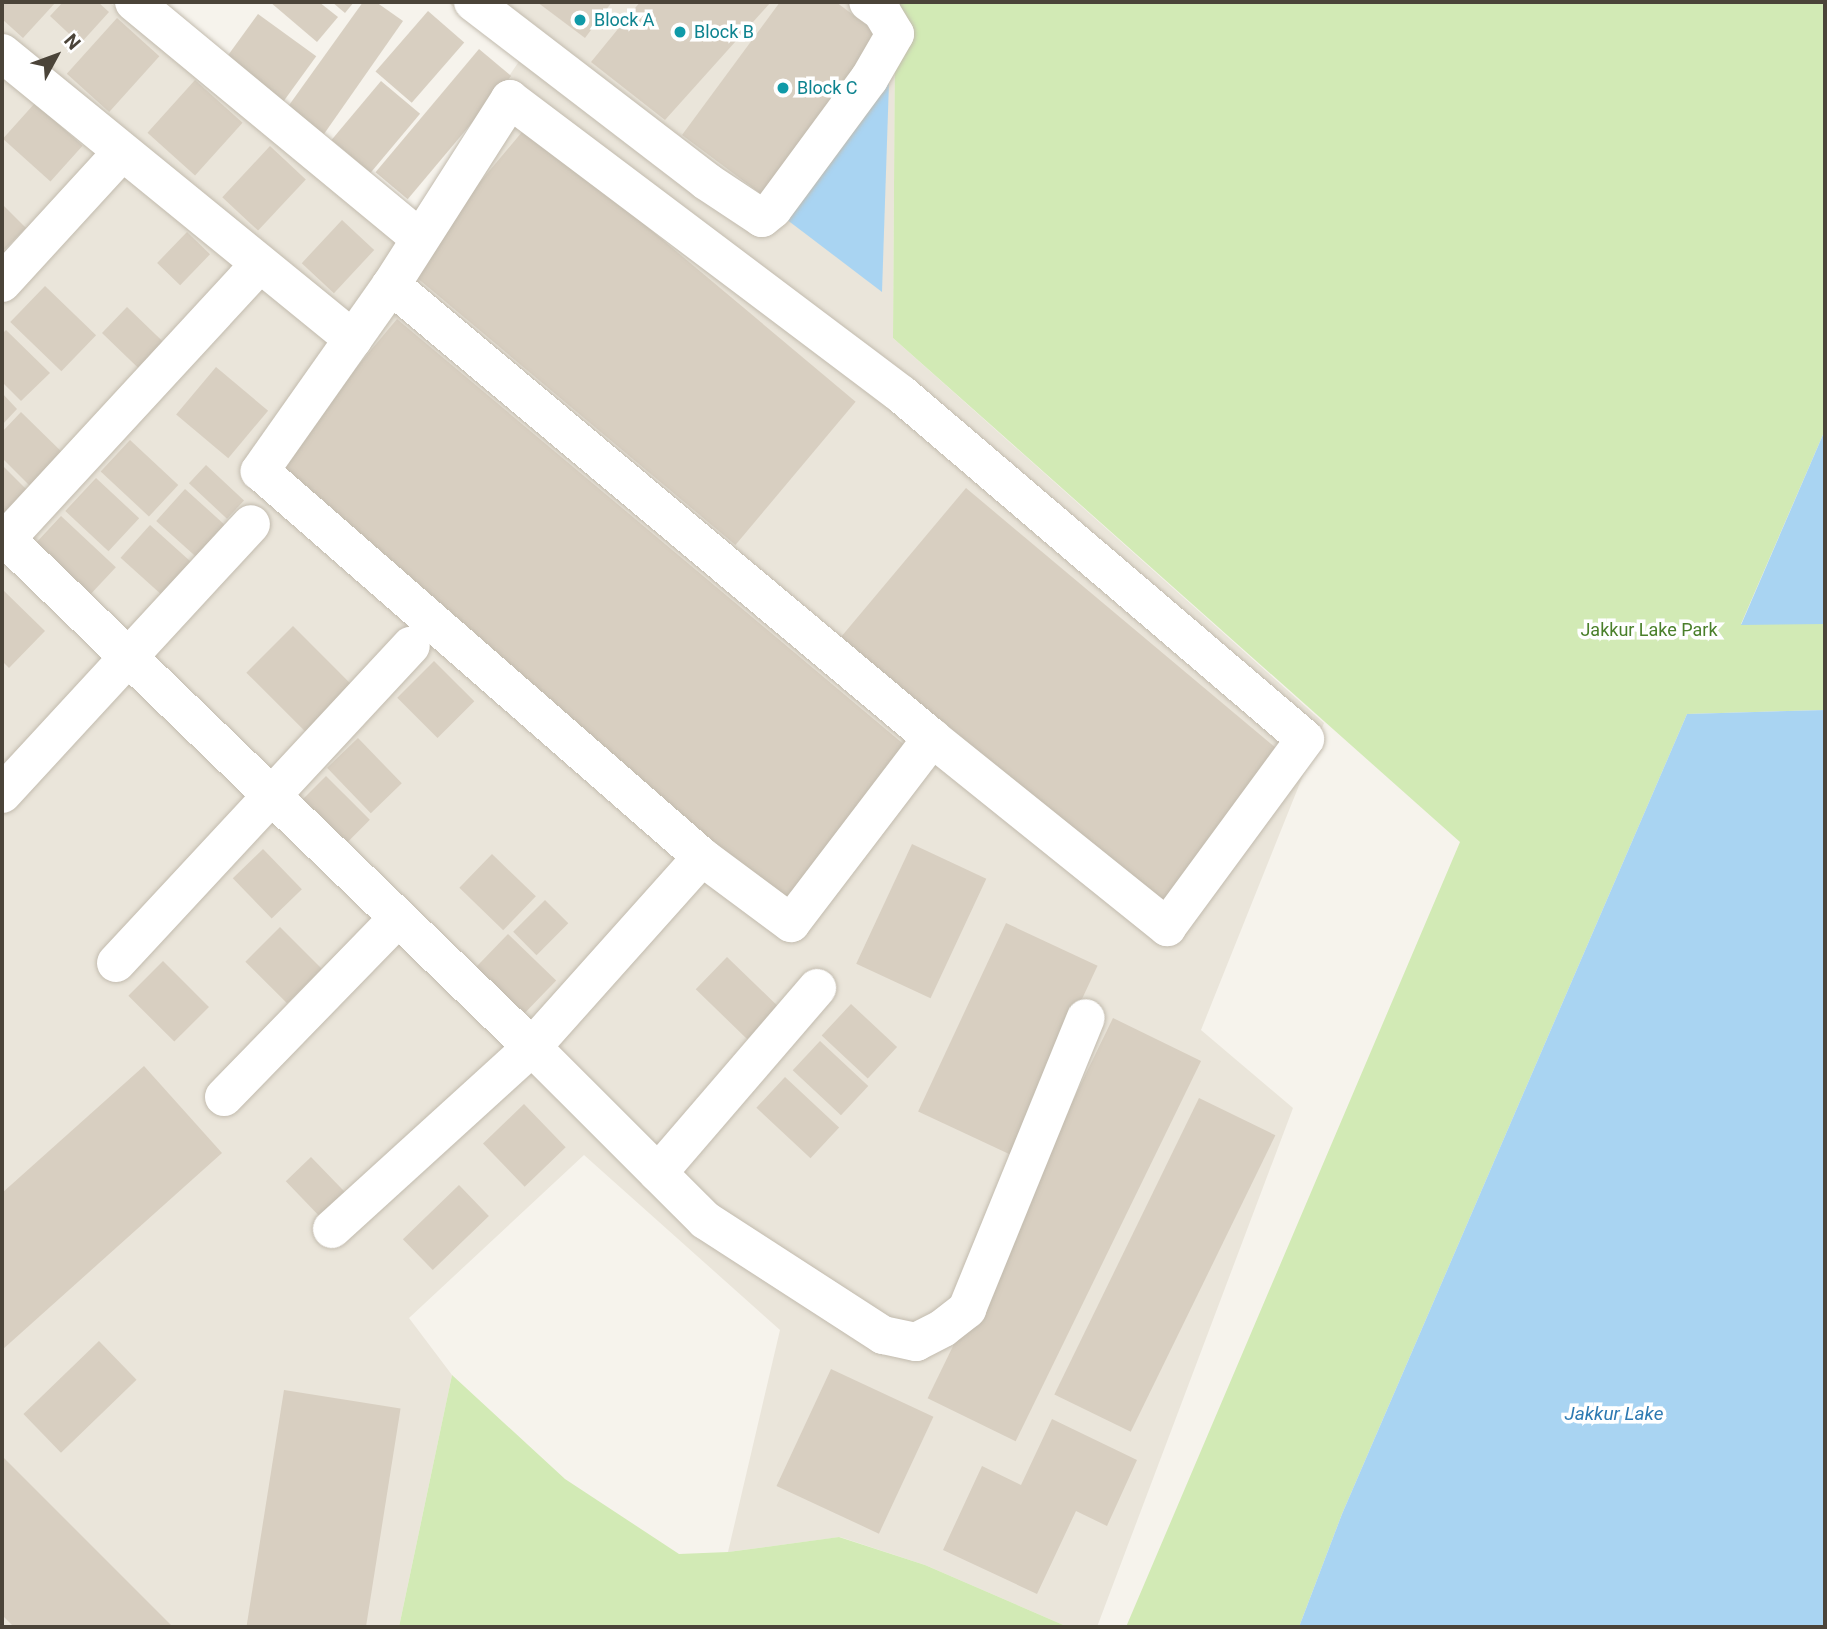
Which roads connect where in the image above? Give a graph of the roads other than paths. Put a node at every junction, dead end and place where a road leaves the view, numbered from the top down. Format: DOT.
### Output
graph roads {
  1 [pos="134,2"];
  2 [pos="473,2"];
  3 [pos="868,2"];
  4 [pos="2,53"];
  5 [pos="122,152"];
  6 [pos="410,230"];
  7 [pos="260,264"];
  8 [pos="2,283"];
  9 [pos="391,285"];
  10 [pos="342,331"];
  11 [pos="251,437"];
  12 [pos="251,524"];
  13 [pos="4,537"];
  14 [pos="411,646"];
  15 [pos="128,657"];
  16 [pos="932,738"];
  17 [pos="2,794"];
  18 [pos="272,796"];
  19 [pos="698,862"];
  20 [pos="398,918"];
  21 [pos="116,963"];
  22 [pos="817,988"];
  23 [pos="1086,1018"];
  24 [pos="532,1047"];
  25 [pos="225,1097"];
  26 [pos="658,1172"];
  27 [pos="332,1229"];
  1 -- 6 [label="street"];
  2 -- 3 [label="street"];
  4 -- 5 [label="street"];
  5 -- 7 [label="street"];
  5 -- 8 [label="street"];
  6 -- 9 [label="street"];
  6 -- 16 [label="street"];
  7 -- 10 [label="street"];
  7 -- 13 [label="street"];
  9 -- 10 [label="street"];
  9 -- 16 [label="street"];
  10 -- 11 [label="street"];
  10 -- 19 [label="street"];
  12 -- 15 [label="street"];
  13 -- 15 [label="street"];
  14 -- 18 [label="street"];
  15 -- 17 [label="street"];
  15 -- 18 [label="street"];
  16 -- 19 [label="street"];
  18 -- 20 [label="street"];
  18 -- 21 [label="street"];
  19 -- 24 [label="street"];
  20 -- 24 [label="street"];
  20 -- 25 [label="street"];
  22 -- 26 [label="street"];
  23 -- 26 [label="street"];
  24 -- 26 [label="street"];
  24 -- 27 [label="street"];
}
